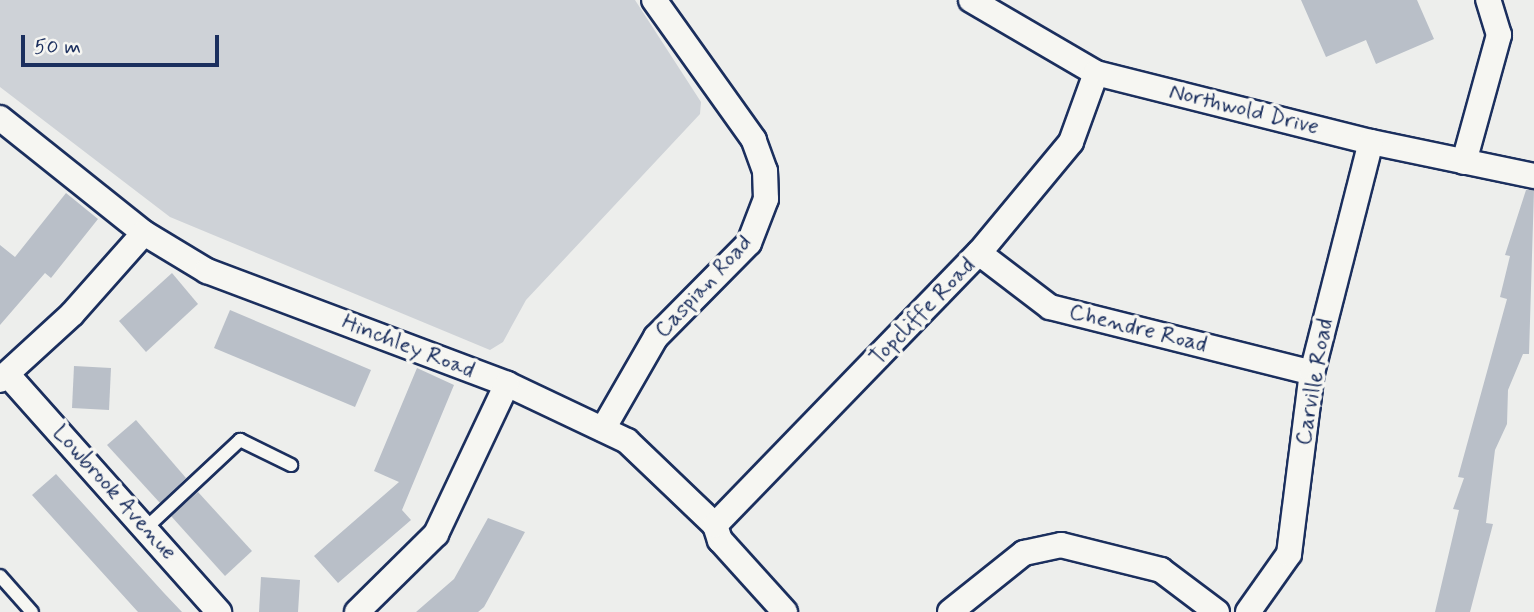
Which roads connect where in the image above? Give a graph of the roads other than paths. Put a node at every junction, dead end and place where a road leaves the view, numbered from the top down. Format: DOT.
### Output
graph roads {
  1 [pos="654,0"];
  2 [pos="1488,0"];
  3 [pos="975,1"];
  4 [pos="1096,74"];
  5 [pos="0,118"];
  6 [pos="1371,142"];
  7 [pos="1464,162"];
  8 [pos="1534,176"];
  9 [pos="144,233"];
  10 [pos="979,253"];
  11 [pos="1312,373"];
  12 [pos="4,377"];
  13 [pos="506,384"];
  14 [pos="603,429"];
  15 [pos="291,465"];
  16 [pos="715,525"];
  17 [pos="146,527"];
  18 [pos="0,576"];
  19 [pos="32,612"];
  20 [pos="219,612"];
  21 [pos="357,612"];
  22 [pos="785,612"];
  23 [pos="950,612"];
  24 [pos="1217,612"];
  25 [pos="1248,612"];
  1 -- 14 [label="street, Caspian Road"];
  2 -- 7 [label="street"];
  3 -- 4 [label="street, Northwold Drive"];
  4 -- 6 [label="street, Northwold Drive"];
  4 -- 10 [label="street, Topcliffe Road"];
  5 -- 9 [label="street, Hinchley Road"];
  6 -- 7 [label="street, Northwold Drive"];
  6 -- 11 [label="street, Carville Road"];
  7 -- 8 [label="street, Northwold Drive"];
  9 -- 12 [label="street"];
  9 -- 13 [label="street, Hinchley Road"];
  10 -- 11 [label="street, Chendre Road"];
  10 -- 16 [label="street, Topcliffe Road"];
  11 -- 25 [label="street, Carville Road"];
  12 -- 17 [label="street, Lowbrook Avenue"];
  13 -- 14 [label="street, Hinchley Road"];
  13 -- 21 [label="street"];
  14 -- 16 [label="street, Hinchley Road"];
  15 -- 17 [label="lane"];
  16 -- 22 [label="street, Hinchley Road"];
  17 -- 20 [label="street, Lowbrook Avenue"];
  18 -- 19 [label="lane"];
  23 -- 24 [label="street"];
}
